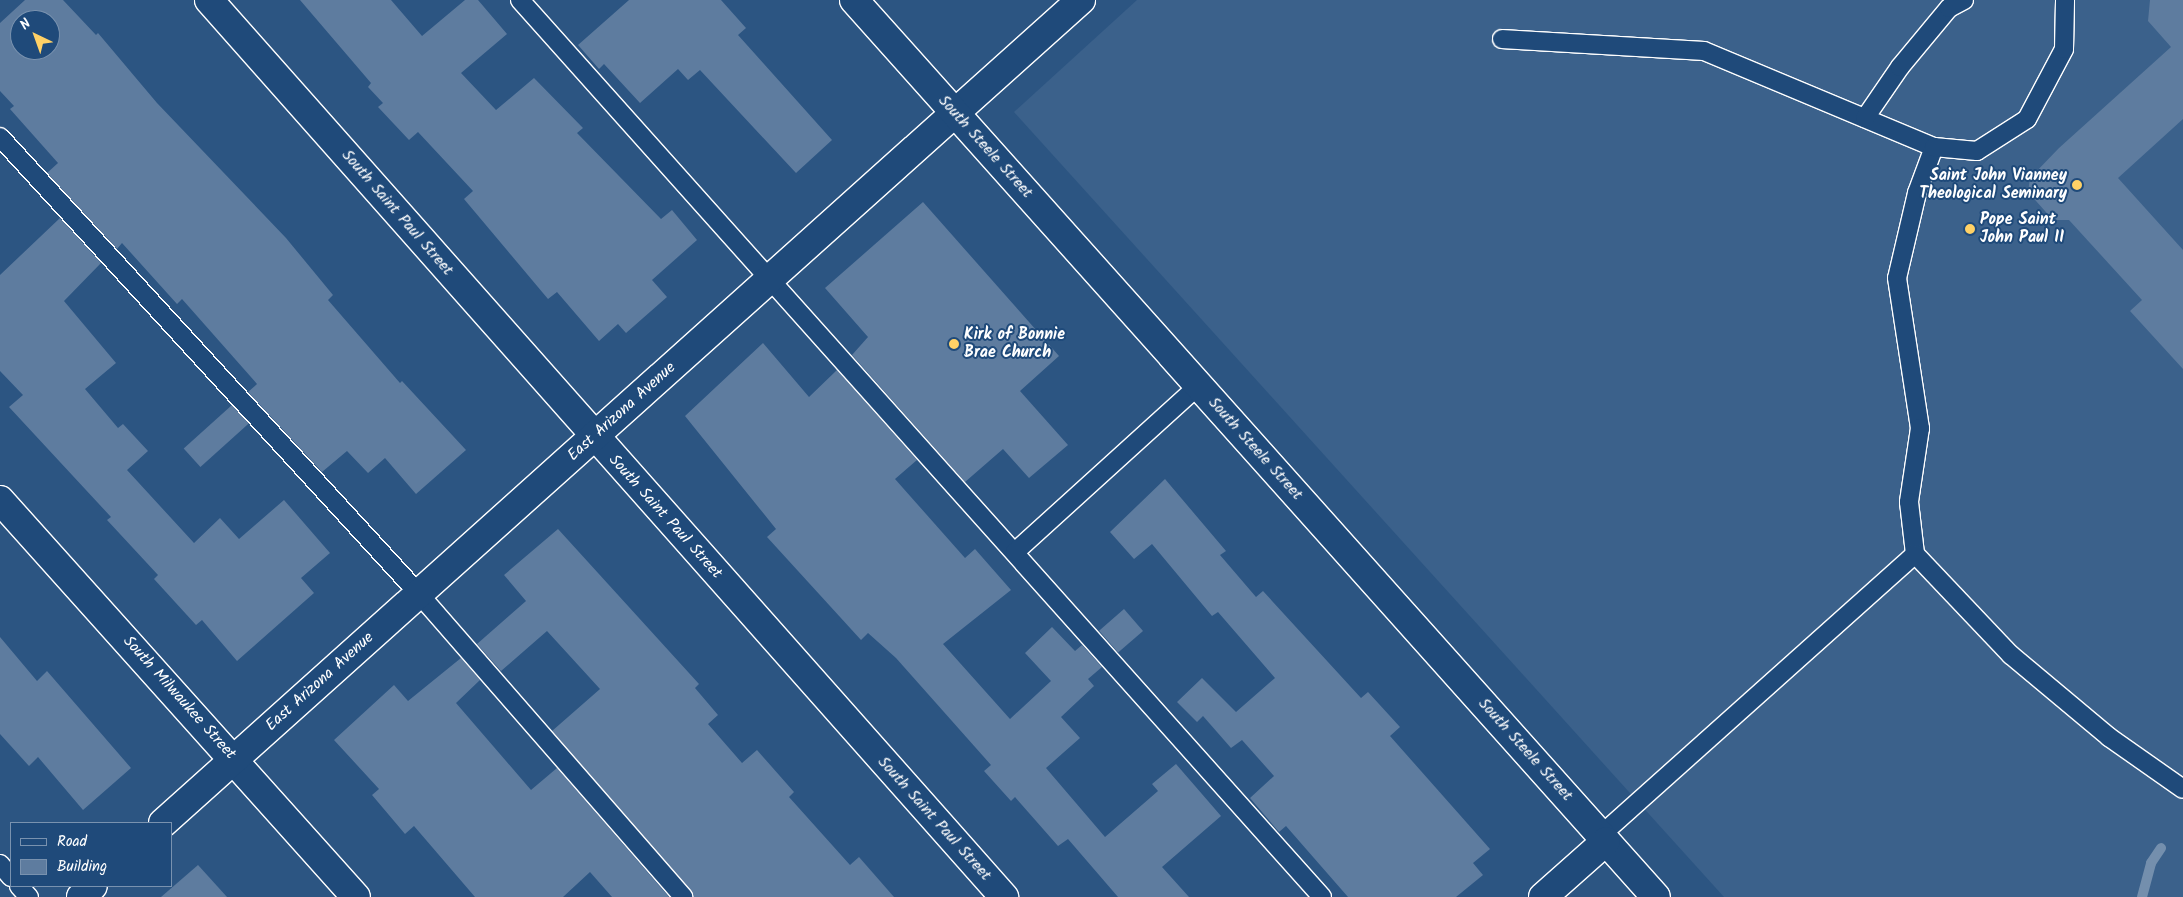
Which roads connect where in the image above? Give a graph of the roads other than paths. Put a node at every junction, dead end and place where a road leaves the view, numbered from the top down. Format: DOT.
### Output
graph roads {
  1 [pos="209,0"];
  2 [pos="520,0"];
  3 [pos="854,0"];
  4 [pos="1081,0"];
  5 [pos="1964,0"];
  6 [pos="2065,0"];
  7 [pos="1502,39"];
  8 [pos="955,113"];
  9 [pos="1865,118"];
  10 [pos="0,137"];
  11 [pos="1934,147"];
  12 [pos="770,278"];
  13 [pos="1199,386"];
  14 [pos="594,437"];
  15 [pos="0,500"];
  16 [pos="1014,552"];
  17 [pos="1915,554"];
  18 [pos="419,594"];
  19 [pos="234,759"];
  20 [pos="2183,789"];
  21 [pos="164,822"];
  22 [pos="1604,838"];
  23 [pos="0,864"];
  24 [pos="10,876"];
  25 [pos="20,887"];
  26 [pos="92,887"];
  27 [pos="29,897"];
  28 [pos="80,897"];
  29 [pos="356,897"];
  30 [pos="683,897"];
  31 [pos="1004,897"];
  32 [pos="1322,897"];
  33 [pos="1543,897"];
  34 [pos="1656,897"];
  1 -- 14 [label="street, South Saint Paul Street"];
  2 -- 12 [label="lane"];
  3 -- 8 [label="street, South Steele Street"];
  4 -- 8 [label="street, East Arizona Avenue"];
  5 -- 9 [label="lane"];
  6 -- 11 [label="lane"];
  7 -- 9 [label="lane"];
  8 -- 12 [label="street, East Arizona Avenue"];
  8 -- 13 [label="street, South Steele Street"];
  9 -- 11 [label="lane"];
  10 -- 18 [label="lane"];
  11 -- 17 [label="lane"];
  12 -- 14 [label="street, East Arizona Avenue"];
  12 -- 16 [label="lane"];
  13 -- 16 [label="lane"];
  13 -- 22 [label="street, South Steele Street"];
  14 -- 18 [label="street, East Arizona Avenue"];
  14 -- 31 [label="street, South Saint Paul Street"];
  15 -- 19 [label="street, South Milwaukee Street"];
  16 -- 32 [label="lane"];
  17 -- 20 [label="lane"];
  17 -- 22 [label="lane"];
  18 -- 19 [label="street, East Arizona Avenue"];
  18 -- 30 [label="lane"];
  19 -- 21 [label="street, East Arizona Avenue"];
  19 -- 29 [label="street, South Milwaukee Street"];
  22 -- 33 [label="street"];
  22 -- 34 [label="street, South Steele Street"];
  23 -- 24 [label="lane"];
  25 -- 27 [label="lane"];
  26 -- 28 [label="street"];
}
